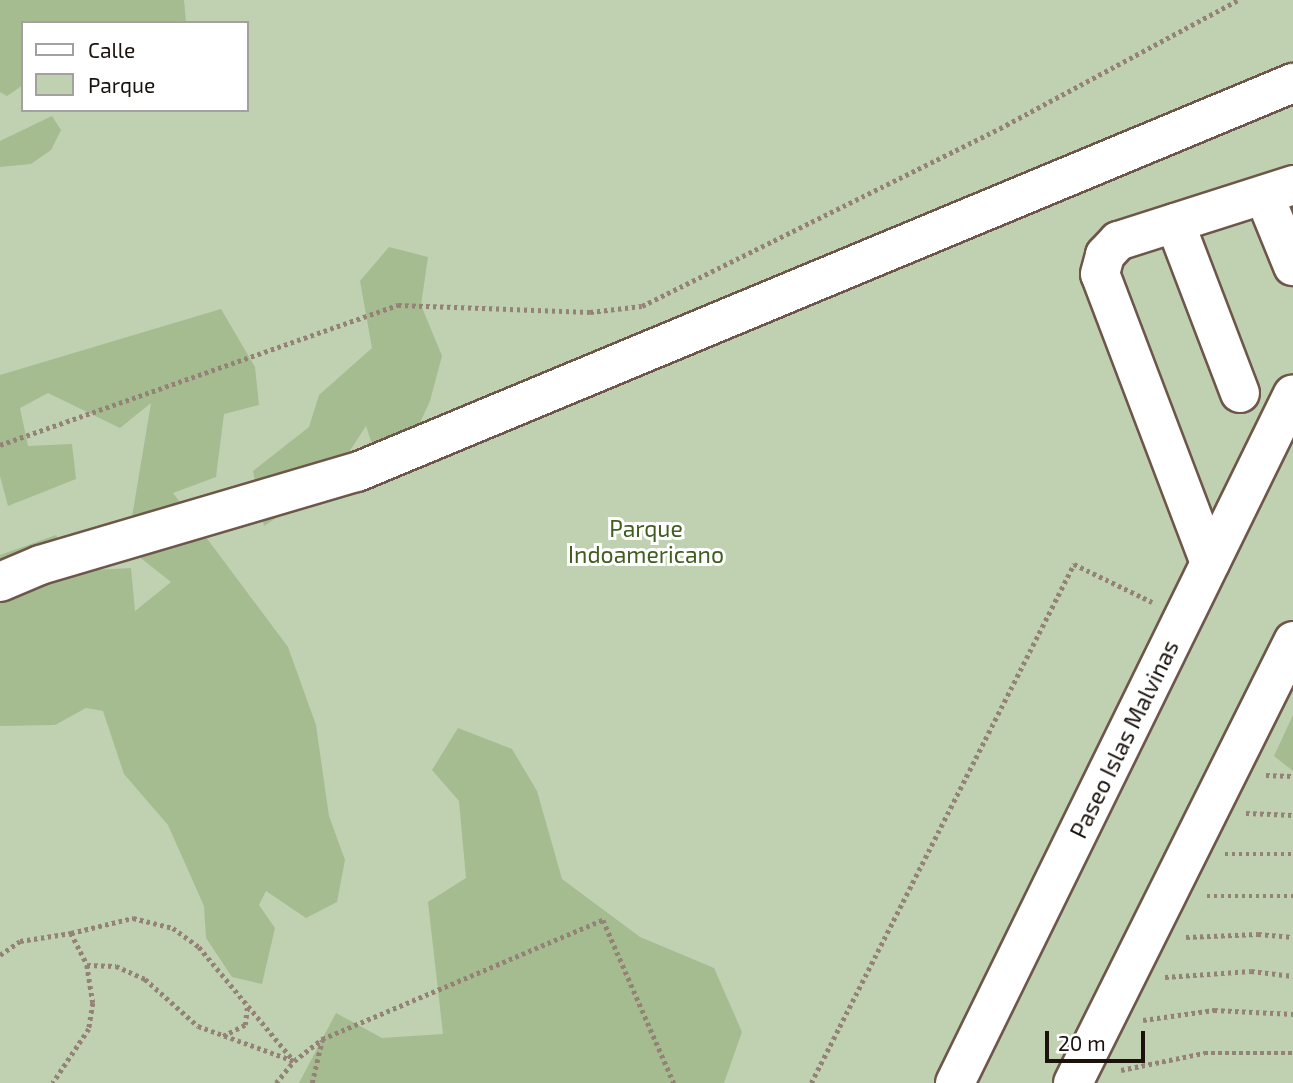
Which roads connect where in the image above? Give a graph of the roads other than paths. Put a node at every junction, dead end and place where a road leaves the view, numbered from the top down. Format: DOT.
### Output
graph roads {
  1 [pos="1293,83"];
  2 [pos="1279,190"];
  3 [pos="1175,223"];
  4 [pos="1293,266"];
  5 [pos="1240,393"];
  6 [pos="1293,394"];
  7 [pos="1210,563"];
  8 [pos="0,582"];
  9 [pos="1293,640"];
  10 [pos="1091,1074"];
  11 [pos="955,1083"];
  1 -- 8 [label="street"];
  2 -- 3 [label="street"];
  2 -- 4 [label="street"];
  3 -- 5 [label="street"];
  3 -- 7 [label="street"];
  6 -- 7 [label="street, Paseo Islas Malvinas"];
  7 -- 11 [label="street, Paseo Islas Malvinas"];
  9 -- 10 [label="street"];
}
